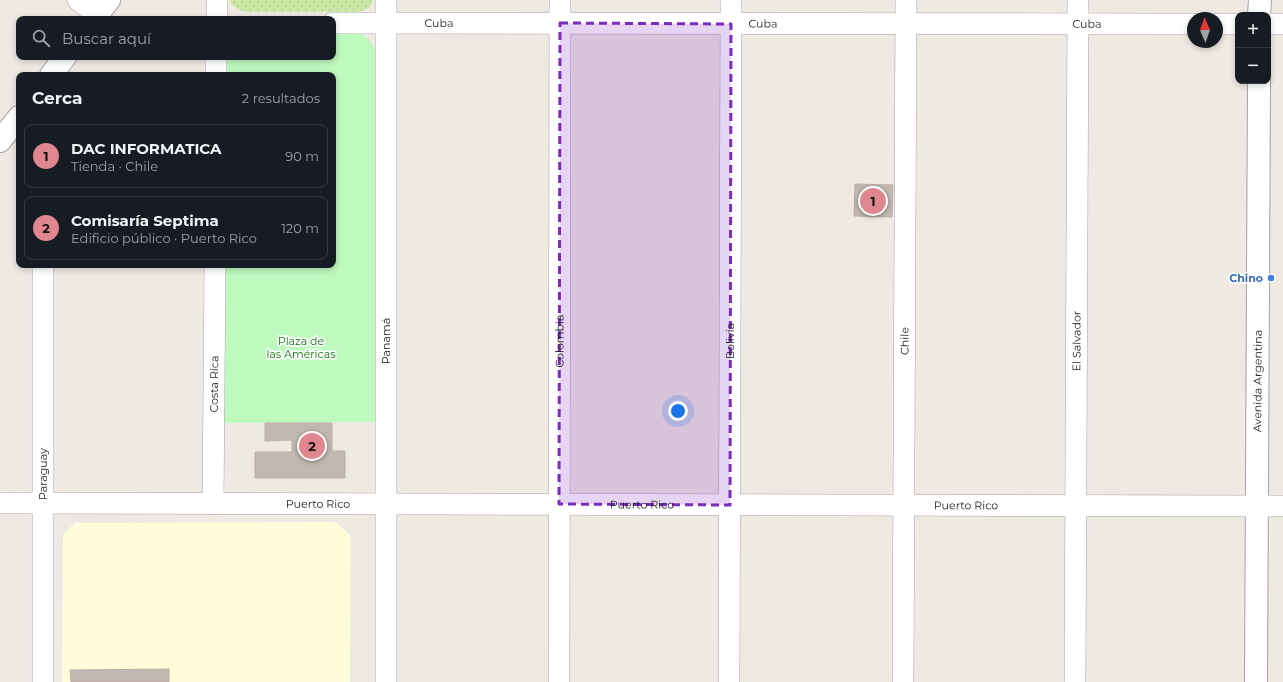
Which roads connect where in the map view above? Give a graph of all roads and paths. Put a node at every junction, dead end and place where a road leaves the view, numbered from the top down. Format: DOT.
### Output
graph roads {
  1 [pos="78,0"];
  2 [pos="217,0"];
  3 [pos="386,0"];
  4 [pos="560,0"];
  5 [pos="731,0"];
  6 [pos="906,0"];
  7 [pos="1078,0"];
  8 [pos="1260,0"];
  9 [pos="100,11"];
  10 [pos="1259,12"];
  11 [pos="217,16"];
  12 [pos="336,23"];
  13 [pos="386,23"];
  14 [pos="560,23"];
  15 [pos="731,24"];
  16 [pos="906,24"];
  17 [pos="1078,24"];
  18 [pos="1187,24"];
  19 [pos="1223,24"];
  20 [pos="1235,24"];
  21 [pos="1271,24"];
  22 [pos="1283,24"];
  23 [pos="63,60"];
  24 [pos="216,60"];
  25 [pos="54,72"];
  26 [pos="216,72"];
  27 [pos="1259,84"];
  28 [pos="16,121"];
  29 [pos="0,141"];
  30 [pos="43,268"];
  31 [pos="215,268"];
  32 [pos="0,503"];
  33 [pos="43,503"];
  34 [pos="213,504"];
  35 [pos="386,504"];
  36 [pos="559,504"];
  37 [pos="730,505"];
  38 [pos="904,505"];
  39 [pos="1076,506"];
  40 [pos="1257,506"];
  41 [pos="1283,506"];
  42 [pos="43,682"];
  43 [pos="386,682"];
  44 [pos="559,682"];
  45 [pos="729,682"];
  46 [pos="903,682"];
  47 [pos="1075,682"];
  48 [pos="1256,682"];
  1 -- 9 [label="street"];
  2 -- 11 [label="street"];
  3 -- 13 [label="street, Panamá"];
  4 -- 14 [label="street, Colombia"];
  5 -- 15 [label="street, Bolivia"];
  6 -- 16 [label="street, Chile"];
  7 -- 17 [label="street, El Salvador"];
  8 -- 10 [label="street"];
  12 -- 13 [label="street, Cuba"];
  13 -- 14 [label="street, Cuba"];
  13 -- 35 [label="street, Panamá"];
  14 -- 15 [label="street, Cuba"];
  14 -- 36 [label="street, Colombia"];
  15 -- 16 [label="street, Cuba"];
  15 -- 37 [label="street, Bolivia"];
  16 -- 17 [label="street, Cuba"];
  16 -- 38 [label="street, Chile"];
  17 -- 18 [label="street, Cuba"];
  17 -- 39 [label="street, El Salvador"];
  19 -- 20 [label="street"];
  21 -- 22 [label="street"];
  23 -- 25 [label="street"];
  24 -- 26 [label="street"];
  27 -- 40 [label="street, Avenida Argentina"];
  28 -- 29 [label="street"];
  30 -- 33 [label="street, Paraguay"];
  31 -- 34 [label="street, Costa Rica"];
  32 -- 33 [label="street, Puerto Rico"];
  33 -- 34 [label="street, Puerto Rico"];
  33 -- 42 [label="street, Paraguay"];
  34 -- 35 [label="street, Puerto Rico"];
  35 -- 36 [label="street, Puerto Rico"];
  35 -- 43 [label="street, Panamá"];
  36 -- 37 [label="street, Puerto Rico"];
  36 -- 44 [label="street, Colombia"];
  37 -- 38 [label="street, Puerto Rico"];
  37 -- 45 [label="street, Bolivia"];
  38 -- 39 [label="street, Puerto Rico"];
  38 -- 46 [label="street, Chile"];
  39 -- 40 [label="street, Puerto Rico"];
  39 -- 47 [label="street, El Salvador"];
  40 -- 41 [label="street, Puerto Rico"];
  40 -- 48 [label="street, Avenida Argentina"];
}
